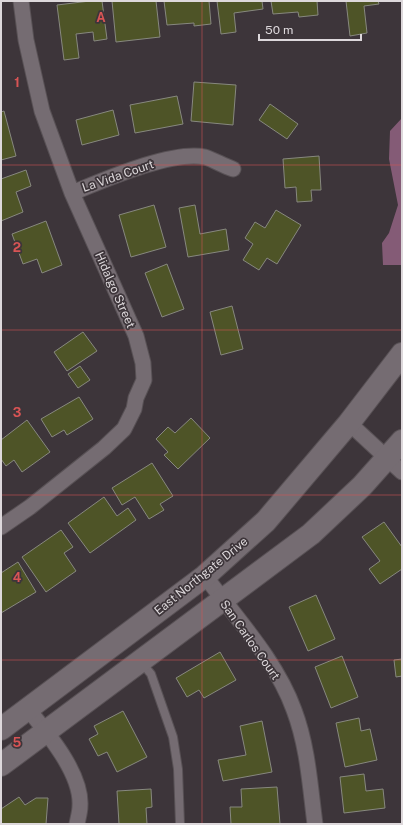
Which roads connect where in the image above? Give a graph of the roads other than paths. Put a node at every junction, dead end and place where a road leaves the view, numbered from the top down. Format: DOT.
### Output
graph roads {
  1 [pos="21,1"];
  2 [pos="233,170"];
  3 [pos="72,193"];
  4 [pos="402,354"];
  5 [pos="349,423"];
  6 [pos="402,441"];
  7 [pos="395,465"];
  8 [pos="1,527"];
  9 [pos="205,576"];
  10 [pos="222,600"];
  11 [pos="140,662"];
  12 [pos="28,709"];
  13 [pos="1,729"];
  14 [pos="46,732"];
  15 [pos="1,765"];
  16 [pos="77,824"];
  17 [pos="180,824"];
  18 [pos="315,824"];
  1 -- 3 [label="street, Hidalgo Street"];
  2 -- 3 [label="street, La Vida Court"];
  3 -- 8 [label="street, Hidalgo Street"];
  4 -- 5 [label="main road, East Northgate Drive"];
  5 -- 7 [label="street"];
  5 -- 9 [label="main road, East Northgate Drive"];
  6 -- 7 [label="main road"];
  7 -- 10 [label="main road"];
  9 -- 10 [label="street, San Carlos Court"];
  9 -- 12 [label="main road, East Northgate Drive"];
  10 -- 11 [label="main road"];
  10 -- 18 [label="street, San Carlos Court"];
  11 -- 14 [label="main road"];
  11 -- 17 [label="lane"];
  12 -- 13 [label="main road, East Northgate Drive"];
  12 -- 14 [label="street"];
  14 -- 15 [label="main road"];
  14 -- 16 [label="street"];
}
